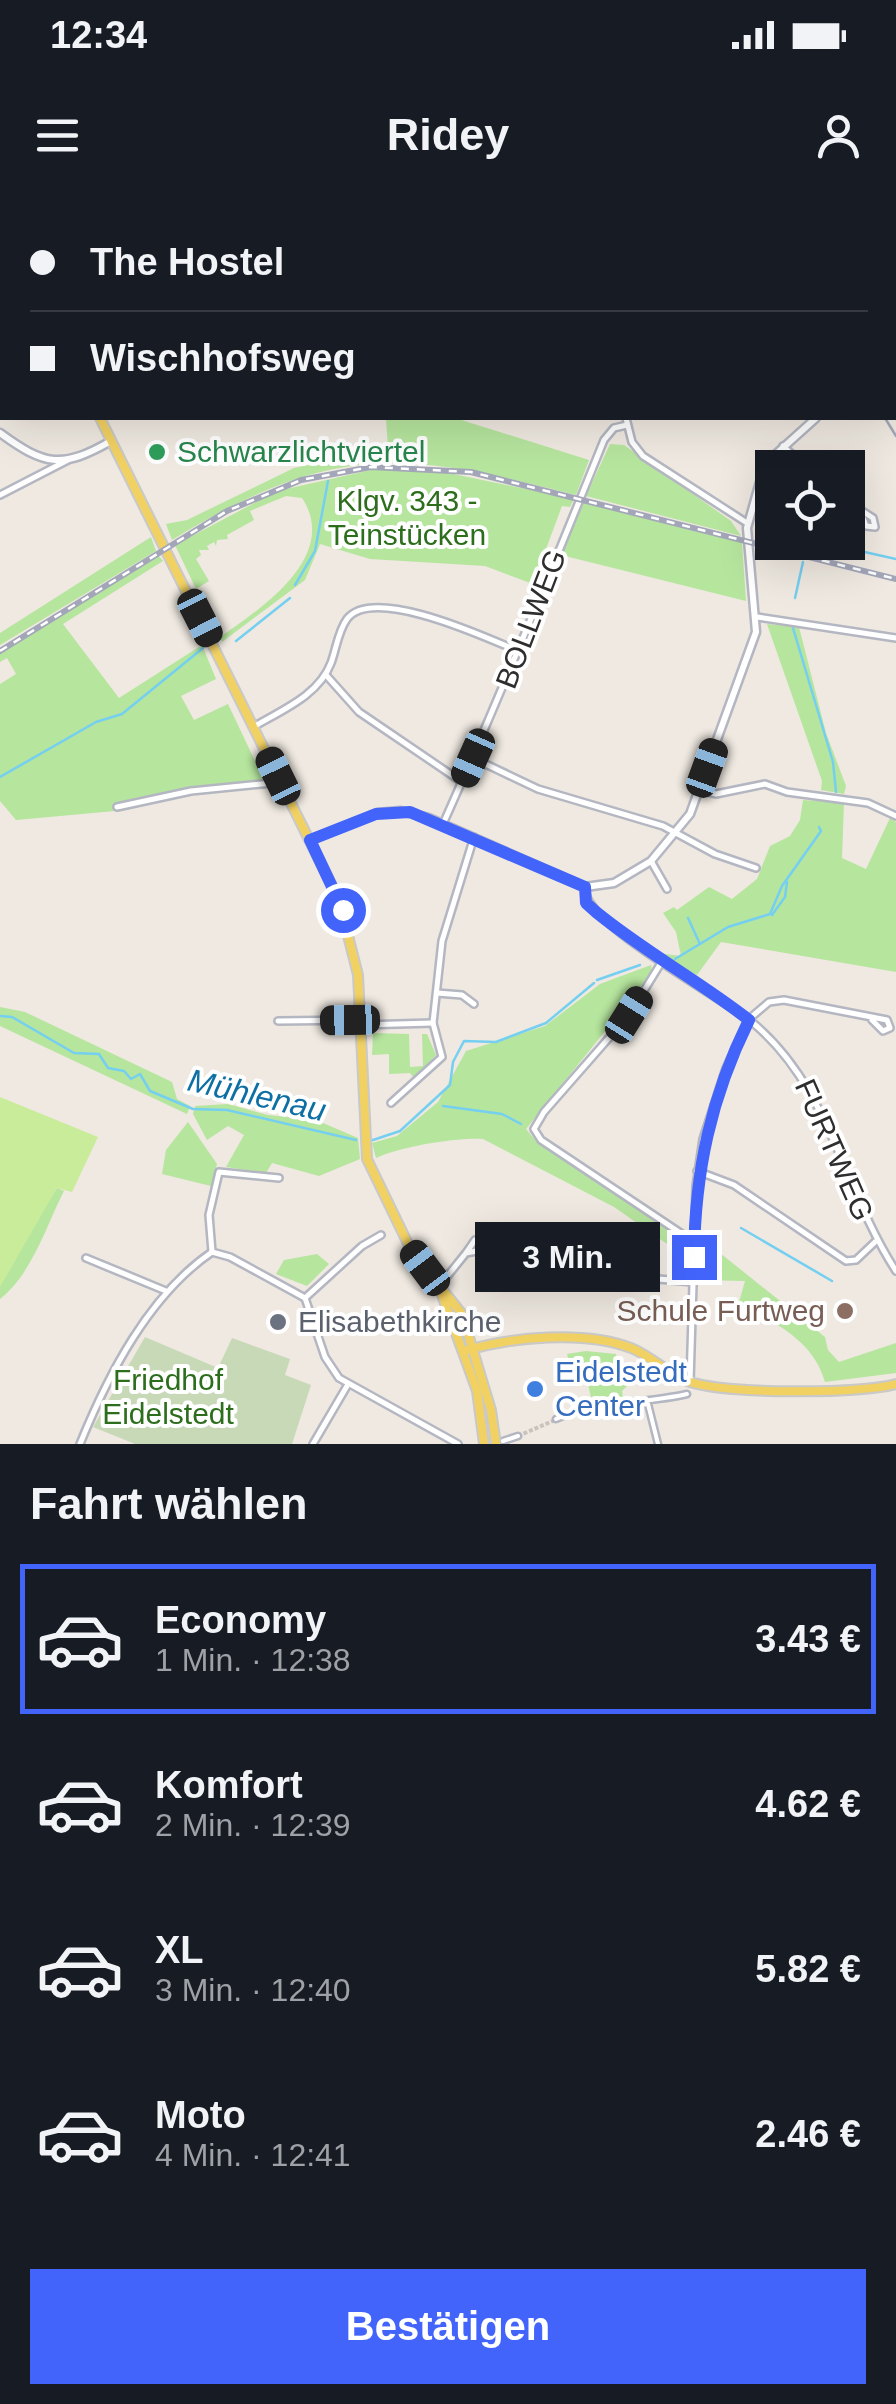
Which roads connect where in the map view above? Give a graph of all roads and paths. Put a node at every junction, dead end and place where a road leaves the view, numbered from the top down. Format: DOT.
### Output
graph roads {
  1 [pos="101,420"];
  2 [pos="814,420"];
  3 [pos="626,421"];
  4 [pos="0,433"];
  5 [pos="112,440"];
  6 [pos="782,446"];
  7 [pos="787,450"];
  8 [pos="42,459"];
  9 [pos="68,460"];
  10 [pos="43,474"];
  11 [pos="0,495"];
  12 [pos="748,523"];
  13 [pos="756,617"];
  14 [pos="896,638"];
  15 [pos="516,650"];
  16 [pos="326,675"];
  17 [pos="254,727"];
  18 [pos="473,758"];
  19 [pos="282,782"];
  20 [pos="462,782"];
  21 [pos="699,790"];
  22 [pos="117,807"];
  23 [pos="896,816"];
  24 [pos="443,824"];
  25 [pos="679,833"];
  26 [pos="474,838"];
  27 [pos="310,840"];
  28 [pos="651,861"];
  29 [pos="756,868"];
  30 [pos="585,887"];
  31 [pos="667,889"];
  32 [pos="661,963"];
  33 [pos="437,993"];
  34 [pos="474,1004"];
  35 [pos="749,1020"];
  36 [pos="872,1020"];
  37 [pos="278,1021"];
  38 [pos="361,1022"];
  39 [pos="433,1024"];
  40 [pos="391,1104"];
  41 [pos="697,1172"];
  42 [pos="279,1178"];
  43 [pos="381,1235"];
  44 [pos="876,1241"];
  45 [pos="694,1242"];
  46 [pos="212,1252"];
  47 [pos="466,1253"];
  48 [pos="86,1258"];
  49 [pos="547,1263"];
  50 [pos="896,1271"];
  51 [pos="693,1282"];
  52 [pos="438,1286"];
  53 [pos="166,1292"];
  54 [pos="305,1298"];
  55 [pos="469,1349"];
  56 [pos="690,1382"];
  57 [pos="896,1384"];
  58 [pos="347,1386"];
  59 [pos="686,1394"];
  60 [pos="648,1404"];
  61 [pos="556,1419"];
  62 [pos="518,1436"];
  63 [pos="500,1442"];
  64 [pos="80,1444"];
  65 [pos="314,1444"];
  66 [pos="458,1444"];
  67 [pos="484,1444"];
  68 [pos="658,1444"];
  1 -- 5 [label="main road"];
  2 -- 6 [label="street"];
  3 -- 12 [label="street"];
  3 -- 15 [label="street, BOLLWEG"];
  4 -- 8 [label="street"];
  5 -- 9 [label="street"];
  5 -- 17 [label="main road"];
  6 -- 7 [label="street"];
  6 -- 12 [label="street"];
  8 -- 9 [label="street"];
  8 -- 10 [label="street"];
  9 -- 10 [label="street"];
  10 -- 11 [label="street"];
  12 -- 13 [label="street"];
  13 -- 14 [label="street"];
  13 -- 21 [label="street"];
  15 -- 16 [label="street"];
  15 -- 18 [label="street, BOLLWEG"];
  16 -- 17 [label="street"];
  16 -- 20 [label="street"];
  17 -- 19 [label="main road"];
  18 -- 20 [label="street, BOLLWEG"];
  18 -- 25 [label="street"];
  19 -- 22 [label="street"];
  19 -- 27 [label="main road"];
  20 -- 24 [label="street, BOLLWEG"];
  21 -- 23 [label="street"];
  21 -- 25 [label="street"];
  24 -- 26 [label="street"];
  24 -- 27 [label="street"];
  25 -- 28 [label="street"];
  25 -- 29 [label="street"];
  26 -- 30 [label="street"];
  26 -- 33 [label="street"];
  27 -- 38 [label="main road"];
  28 -- 30 [label="street"];
  28 -- 31 [label="street"];
  30 -- 32 [label="street, FURTWEG"];
  32 -- 35 [label="street, FURTWEG"];
  32 -- 45 [label="street"];
  33 -- 34 [label="street"];
  33 -- 39 [label="street"];
  35 -- 36 [label="street"];
  35 -- 41 [label="street"];
  35 -- 44 [label="street, FURTWEG"];
  37 -- 38 [label="street"];
  38 -- 39 [label="street"];
  38 -- 52 [label="main road"];
  39 -- 40 [label="street"];
  41 -- 44 [label="street"];
  41 -- 45 [label="street"];
  42 -- 46 [label="street"];
  43 -- 54 [label="street"];
  44 -- 50 [label="street, FURTWEG"];
  45 -- 51 [label="street"];
  46 -- 53 [label="street"];
  46 -- 54 [label="street"];
  47 -- 52 [label="street"];
  48 -- 53 [label="street"];
  49 -- 51 [label="street"];
  51 -- 56 [label="street"];
  52 -- 55 [label="main road"];
  53 -- 64 [label="street"];
  54 -- 58 [label="street"];
  55 -- 56 [label="main road"];
  55 -- 63 [label="main road"];
  55 -- 67 [label="main road"];
  56 -- 57 [label="main road"];
  58 -- 65 [label="street"];
  58 -- 66 [label="street"];
  59 -- 60 [label="street"];
  60 -- 61 [label="street"];
  60 -- 68 [label="street"];
  62 -- 63 [label="street"];
}
